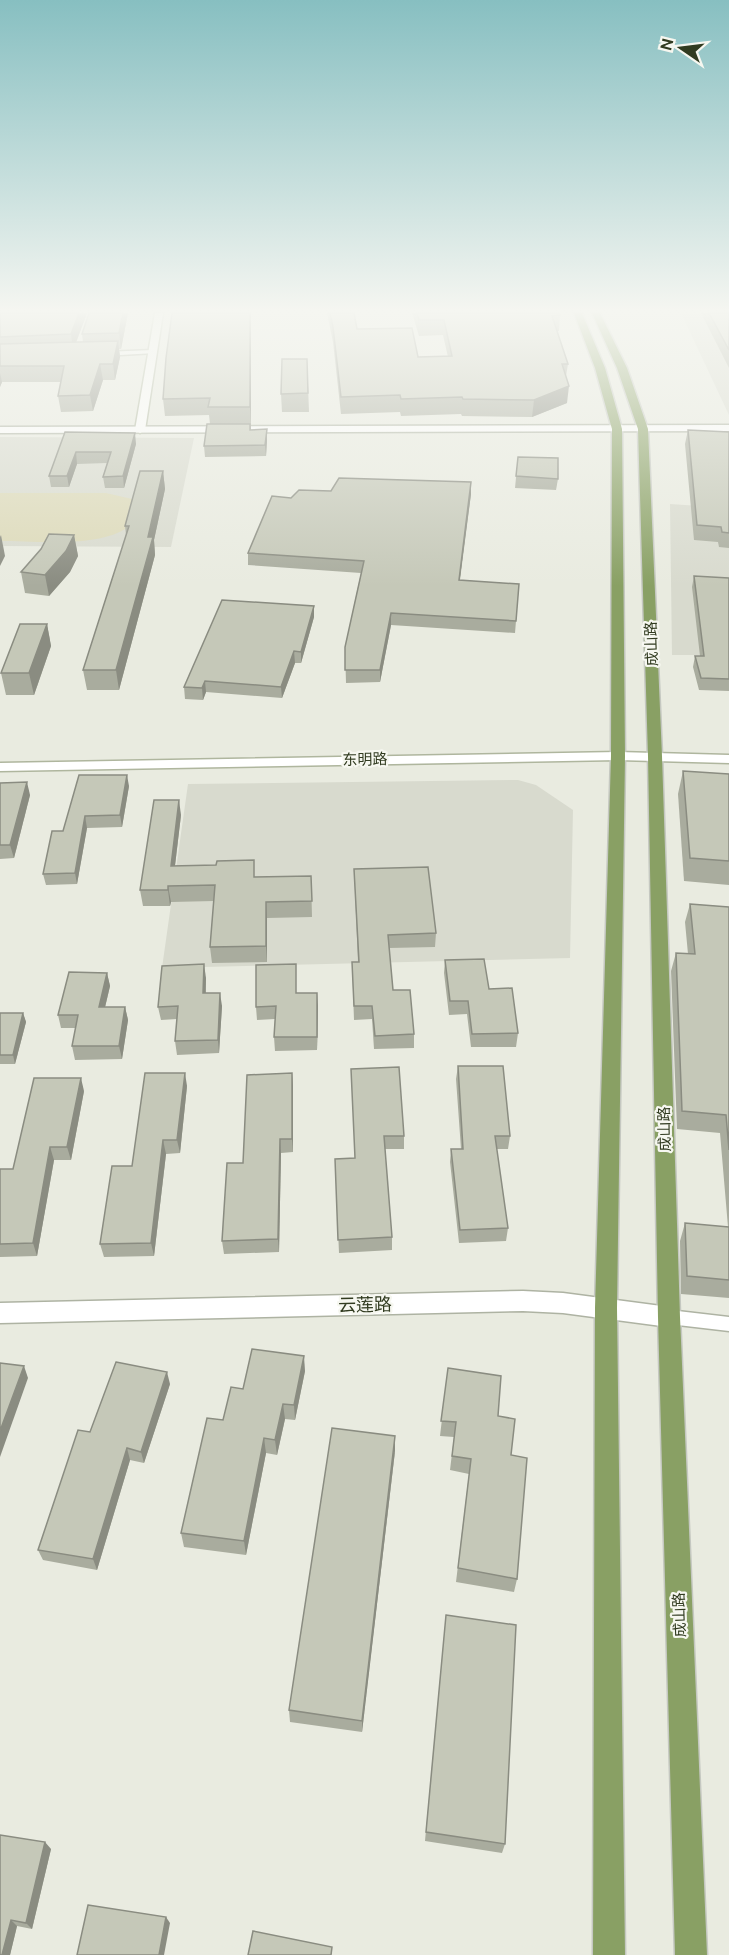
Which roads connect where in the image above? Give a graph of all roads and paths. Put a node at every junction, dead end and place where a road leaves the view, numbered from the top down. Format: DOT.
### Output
graph roads {
  1 [pos="144,404"];
  2 [pos="610,404"];
  3 [pos="634,404"];
  4 [pos="729,428"];
  5 [pos="617,429"];
  6 [pos="643,429"];
  7 [pos="0,430"];
  8 [pos="140,430"];
  9 [pos="618,756"];
  10 [pos="655,756"];
  11 [pos="729,759"];
  12 [pos="0,767"];
  13 [pos="606,1308"];
  14 [pos="0,1313"];
  15 [pos="669,1317"];
  16 [pos="729,1324"];
  17 [pos="609,1955"];
  18 [pos="691,1955"];
  1 -- 8 [label="street"];
  2 -- 5 [label="main road"];
  3 -- 6 [label="main road, 成山路"];
  4 -- 6 [label="street"];
  5 -- 6 [label="street"];
  5 -- 8 [label="street"];
  5 -- 9 [label="main road"];
  6 -- 10 [label="main road, 成山路"];
  7 -- 8 [label="street"];
  9 -- 10 [label="street, 东明路"];
  9 -- 12 [label="street, 东明路"];
  9 -- 13 [label="main road"];
  10 -- 11 [label="street, 东明路"];
  10 -- 15 [label="main road, 成山路"];
  13 -- 14 [label="street, 云莲路"];
  13 -- 15 [label="street, 云莲路"];
  13 -- 17 [label="main road"];
  15 -- 16 [label="lane, 云莲路"];
  15 -- 18 [label="main road, 成山路"];
}
